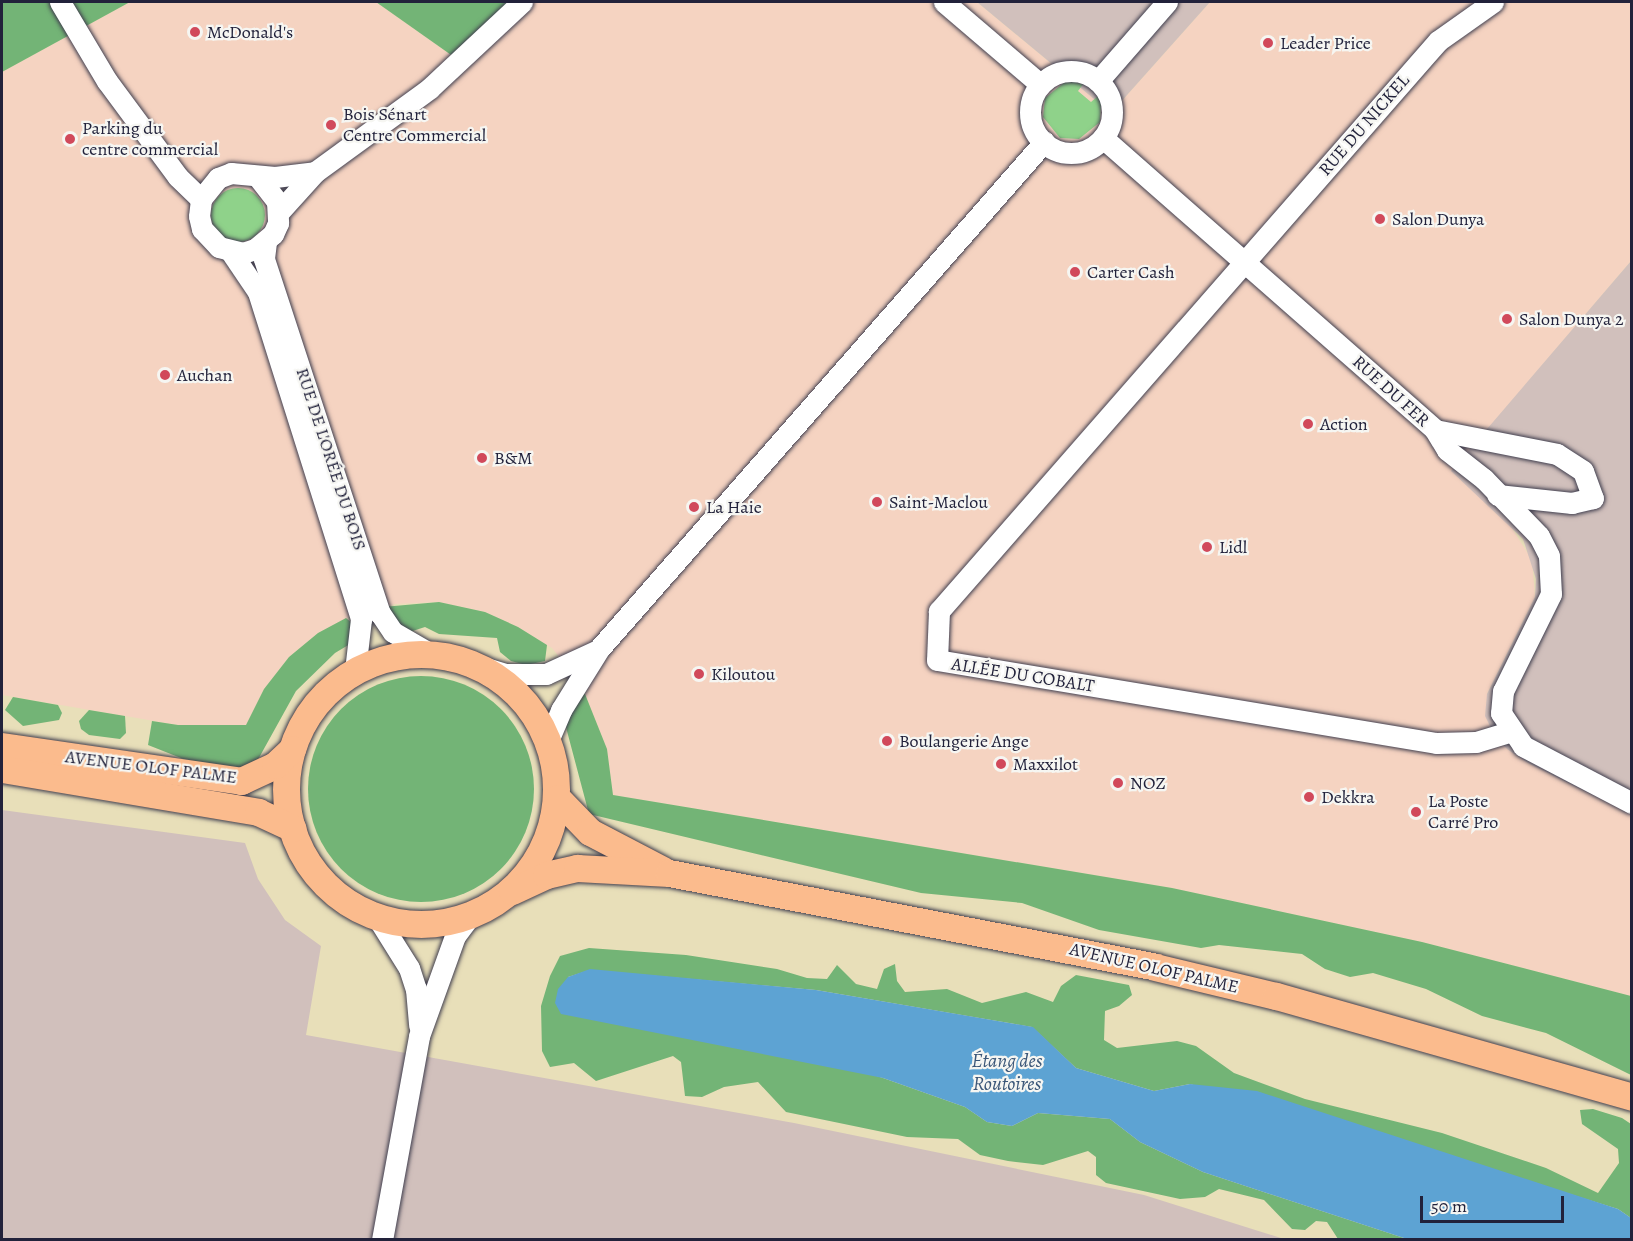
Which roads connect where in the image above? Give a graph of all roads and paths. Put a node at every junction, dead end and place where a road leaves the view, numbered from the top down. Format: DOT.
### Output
graph roads {
  1 [pos="60,2"];
  2 [pos="522,2"];
  3 [pos="944,2"];
  4 [pos="1167,2"];
  5 [pos="1492,2"];
  6 [pos="1098,81"];
  7 [pos="1040,84"];
  8 [pos="1103,138"];
  9 [pos="1044,142"];
  10 [pos="315,172"];
  11 [pos="258,177"];
  12 [pos="201,199"];
  13 [pos="279,212"];
  14 [pos="266,242"];
  15 [pos="231,252"];
  16 [pos="1245,260"];
  17 [pos="1435,430"];
  18 [pos="1497,495"];
  19 [pos="599,649"];
  20 [pos="431,654"];
  21 [pos="476,665"];
  22 [pos="355,670"];
  23 [pos="1511,731"];
  24 [pos="548,741"];
  25 [pos="2,746"];
  26 [pos="292,748"];
  27 [pos="2,769"];
  28 [pos="557,798"];
  29 [pos="1632,803"];
  30 [pos="291,828"];
  31 [pos="669,873"];
  32 [pos="512,891"];
  33 [pos="470,916"];
  34 [pos="377,917"];
  35 [pos="419,1036"];
  36 [pos="1632,1097"];
  37 [pos="382,1239"];
  1 -- 12 [label="street"];
  2 -- 10 [label="street"];
  3 -- 7 [label="street"];
  4 -- 6 [label="street"];
  5 -- 16 [label="street, RUE DU NICKEL"];
  6 -- 7 [label="street"];
  6 -- 8 [label="street"];
  7 -- 9 [label="street"];
  8 -- 9 [label="street"];
  8 -- 16 [label="street, RUE DU FER"];
  9 -- 19 [label="street"];
  10 -- 11 [label="street"];
  10 -- 13 [label="street"];
  11 -- 12 [label="street"];
  11 -- 13 [label="street"];
  12 -- 15 [label="street"];
  13 -- 14 [label="street"];
  14 -- 15 [label="street"];
  14 -- 20 [label="street, RUE DE L'ORÉE DU BOIS"];
  15 -- 22 [label="street, RUE DE L'ORÉE DU BOIS"];
  16 -- 17 [label="street, RUE DU FER"];
  16 -- 23 [label="street, ALLÉE DU COBALT"];
  17 -- 18 [label="street, RUE DU FER"];
  17 -- 18 [label="street"];
  18 -- 23 [label="street, RUE DU FER"];
  19 -- 21 [label="street"];
  19 -- 24 [label="street"];
  20 -- 21 [label="main road"];
  20 -- 22 [label="main road"];
  21 -- 24 [label="main road"];
  22 -- 26 [label="main road"];
  23 -- 29 [label="street"];
  24 -- 28 [label="main road"];
  25 -- 26 [label="main road, AVENUE OLOF PALME"];
  26 -- 30 [label="main road, AVENUE OLOF PALME"];
  27 -- 30 [label="main road, AVENUE OLOF PALME"];
  28 -- 31 [label="main road, AVENUE OLOF PALME"];
  28 -- 32 [label="main road"];
  30 -- 34 [label="main road, AVENUE OLOF PALME"];
  31 -- 32 [label="main road, AVENUE OLOF PALME"];
  31 -- 36 [label="main road, AVENUE OLOF PALME"];
  32 -- 33 [label="main road, AVENUE OLOF PALME"];
  33 -- 34 [label="main road, AVENUE OLOF PALME"];
  33 -- 35 [label="street"];
  34 -- 35 [label="street"];
  35 -- 37 [label="street"];
}
